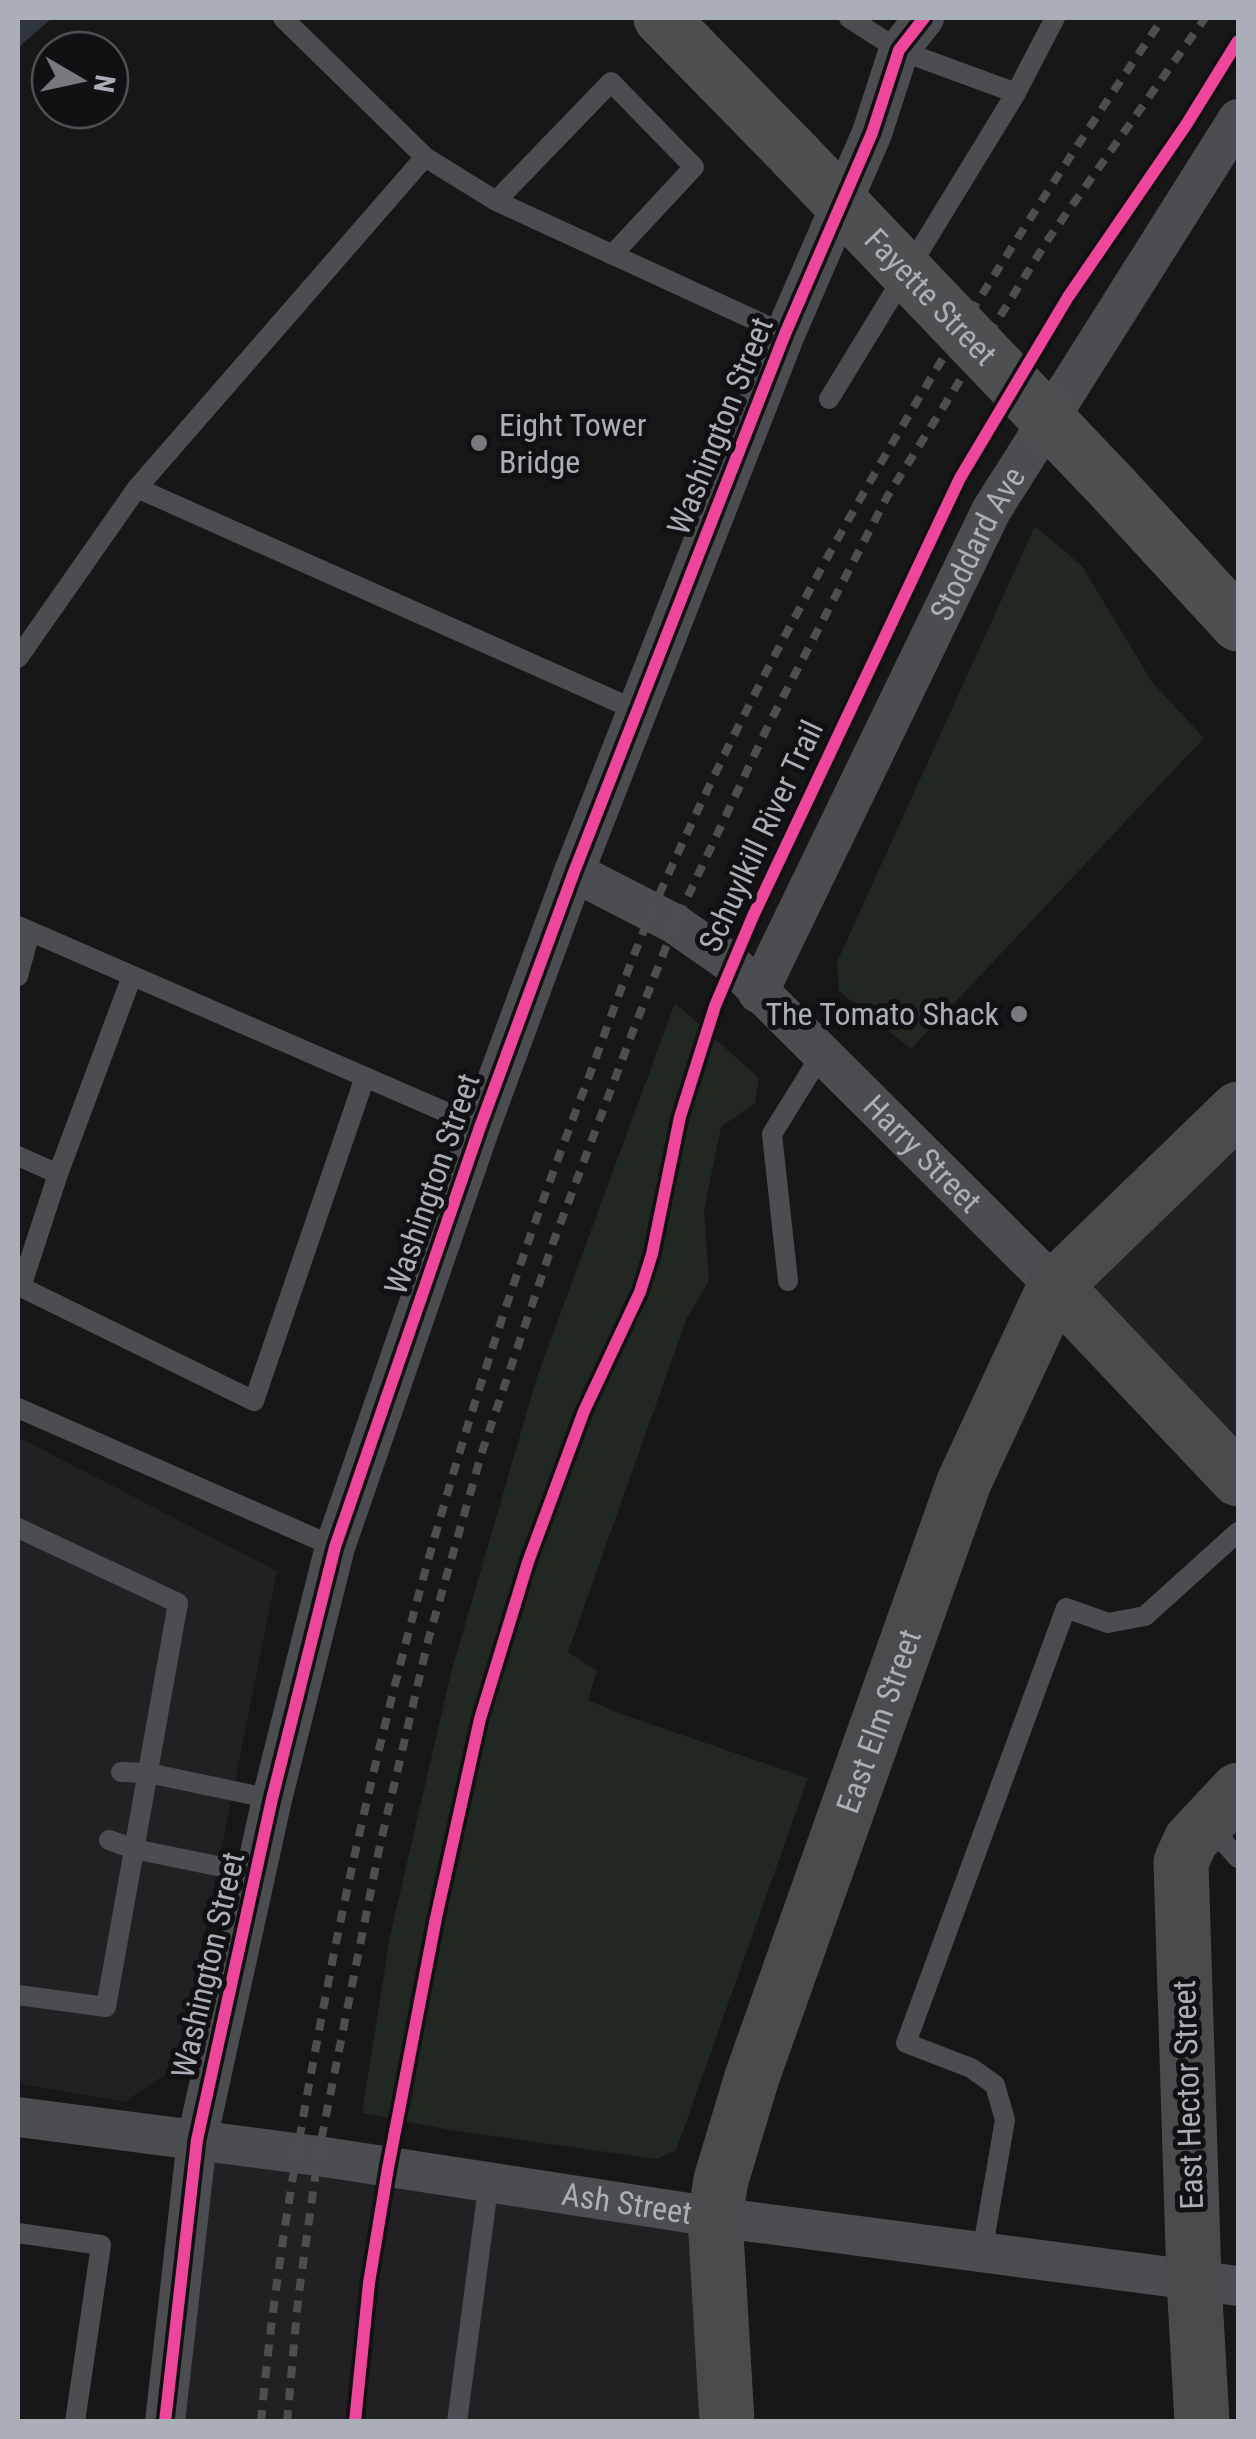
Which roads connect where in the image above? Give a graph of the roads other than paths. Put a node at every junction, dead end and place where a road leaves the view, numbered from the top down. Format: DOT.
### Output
graph roads {
  1 [pos="283,18"];
  2 [pos="661,18"];
  3 [pos="849,18"];
  4 [pos="924,18"];
  5 [pos="1055,18"];
  6 [pos="899,50"];
  7 [pos="1016,93"];
  8 [pos="1238,119"];
  9 [pos="425,156"];
  10 [pos="496,201"];
  11 [pos="612,255"];
  12 [pos="785,334"];
  13 [pos="829,399"];
  14 [pos="137,488"];
  15 [pos="1238,624"];
  16 [pos="18,658"];
  17 [pos="638,711"];
  18 [pos="574,872"];
  19 [pos="24,929"];
  20 [pos="18,976"];
  21 [pos="132,976"];
  22 [pos="758,994"];
  23 [pos="821,1055"];
  24 [pos="365,1078"];
  25 [pos="1238,1109"];
  26 [pos="480,1128"];
  27 [pos="18,1156"];
  28 [pos="58,1174"];
  29 [pos="788,1281"];
  30 [pos="1055,1286"];
  31 [pos="18,1408"];
  32 [pos="1238,1479"];
  33 [pos="18,1528"];
  34 [pos="1238,1532"];
  35 [pos="335,1546"];
  36 [pos="121,1772"];
  37 [pos="148,1773"];
  38 [pos="272,1800"];
  39 [pos="1228,1823"];
  40 [pos="109,1840"];
  41 [pos="134,1849"];
  42 [pos="256,1874"];
  43 [pos="18,1994"];
  44 [pos="18,2117"];
  45 [pos="197,2140"];
  46 [pos="488,2181"];
  47 [pos="716,2217"];
  48 [pos="18,2233"];
  49 [pos="982,2252"];
  50 [pos="1216,2283"];
  51 [pos="75,2422"];
  52 [pos="166,2422"];
  53 [pos="457,2422"];
  54 [pos="726,2422"];
  55 [pos="1202,2422"];
  1 -- 9 [label="lane"];
  2 -- 15 [label="main road, Fayette Street, bridge"];
  3 -- 6 [label="lane"];
  4 -- 6 [label="street, Washington Street"];
  5 -- 7 [label="lane"];
  6 -- 7 [label="lane"];
  6 -- 12 [label="street, Washington Street"];
  7 -- 13 [label="lane"];
  8 -- 22 [label="street, Stoddard Ave"];
  9 -- 10 [label="lane"];
  9 -- 14 [label="lane"];
  10 -- 11 [label="lane"];
  10 -- 11 [label="lane"];
  11 -- 12 [label="lane"];
  12 -- 17 [label="street, Washington Street"];
  14 -- 16 [label="lane"];
  14 -- 17 [label="lane"];
  17 -- 18 [label="street, Washington Street"];
  18 -- 22 [label="street, Harry Street"];
  18 -- 26 [label="street, Washington Street"];
  19 -- 20 [label="lane"];
  19 -- 21 [label="lane"];
  21 -- 24 [label="lane"];
  21 -- 28 [label="lane"];
  22 -- 23 [label="street, Harry Street"];
  23 -- 29 [label="lane"];
  23 -- 30 [label="street, Harry Street"];
  24 -- 26 [label="lane"];
  24 -- 28 [label="lane"];
  25 -- 30 [label="main road, East Elm Street"];
  26 -- 35 [label="street, Washington Street"];
  27 -- 28 [label="lane"];
  30 -- 32 [label="main road, Harry Street"];
  30 -- 47 [label="main road, East Elm Street"];
  31 -- 35 [label="lane"];
  33 -- 37 [label="lane"];
  34 -- 49 [label="lane"];
  35 -- 38 [label="street, Washington Street"];
  36 -- 37 [label="lane"];
  37 -- 38 [label="lane"];
  37 -- 41 [label="lane"];
  38 -- 42 [label="street, Washington Street"];
  39 -- 50 [label="main road, East Hector Street"];
  40 -- 41 [label="lane"];
  41 -- 42 [label="lane"];
  41 -- 43 [label="lane"];
  42 -- 45 [label="street, Washington Street"];
  44 -- 45 [label="street, Ash Street"];
  45 -- 46 [label="street, Ash Street"];
  45 -- 52 [label="street, Washington Street"];
  46 -- 47 [label="street, Ash Street"];
  46 -- 53 [label="lane"];
  47 -- 49 [label="street, Ash Street"];
  47 -- 54 [label="main road, East Elm Street"];
  48 -- 51 [label="lane"];
  49 -- 50 [label="street, Ash Street"];
  50 -- 55 [label="main road, East Hector Street"];
}
